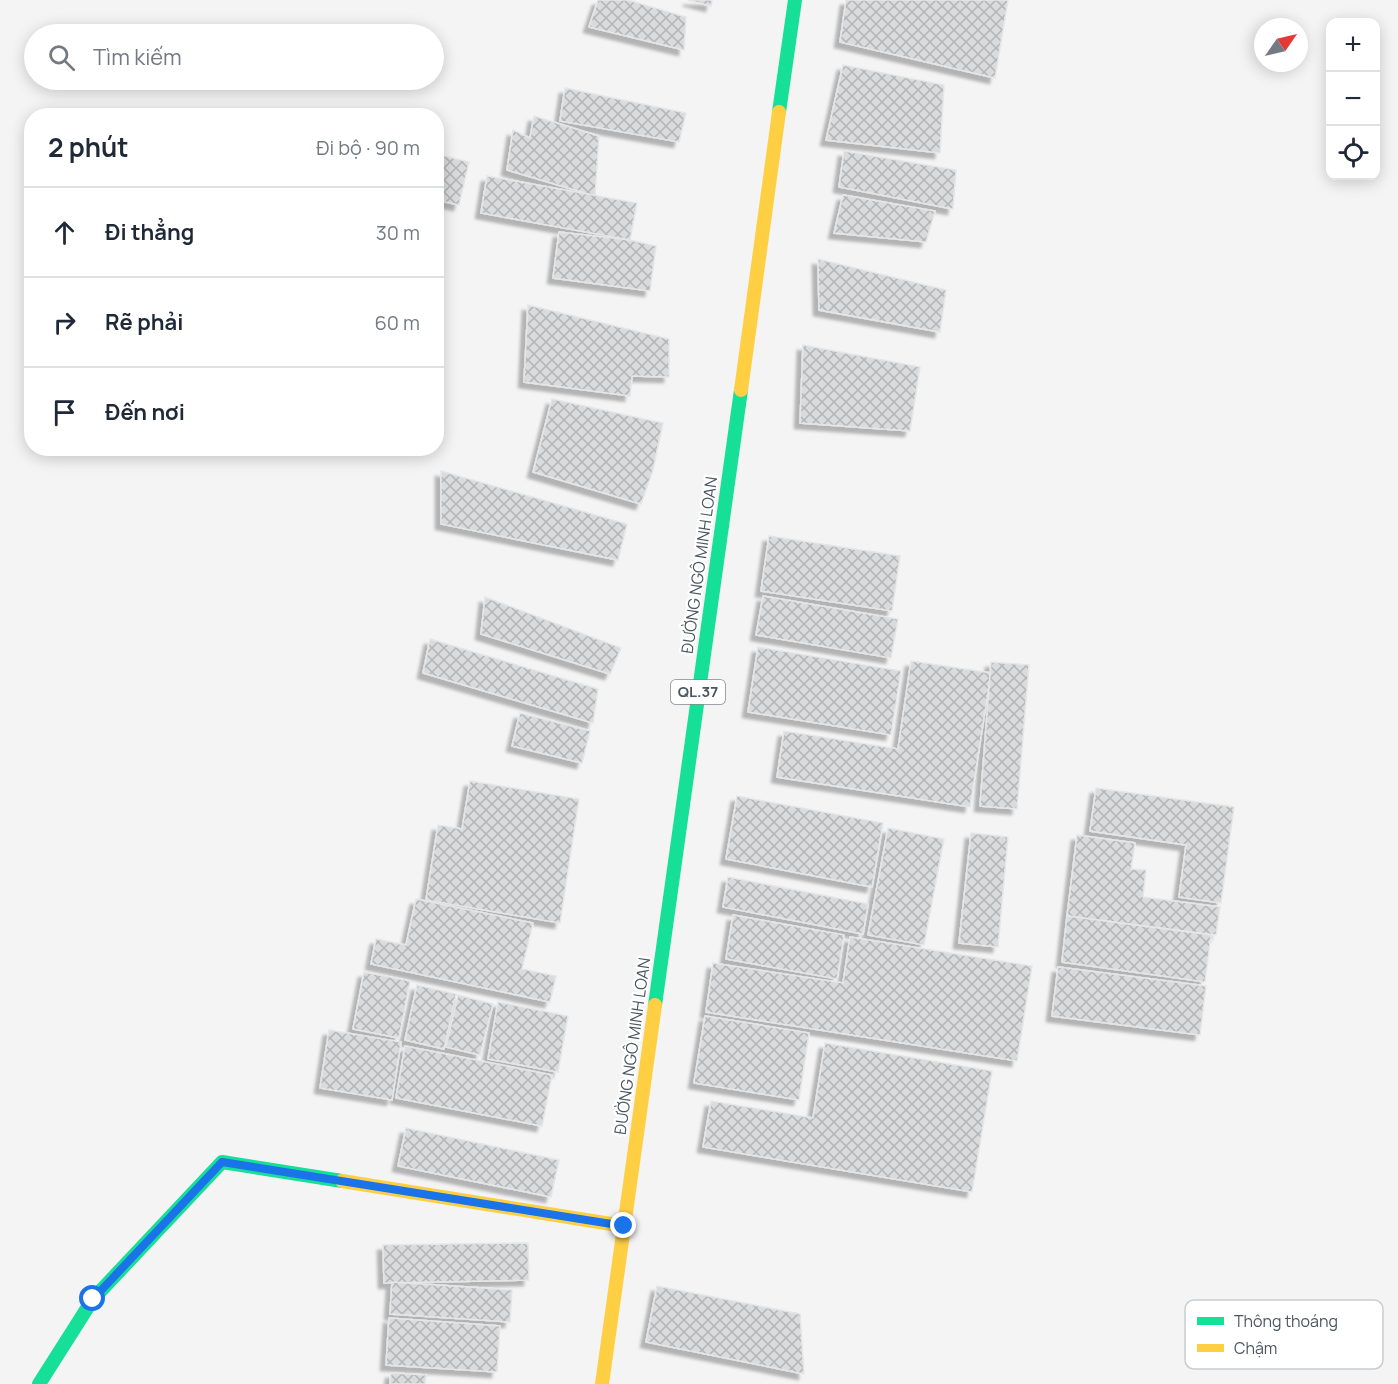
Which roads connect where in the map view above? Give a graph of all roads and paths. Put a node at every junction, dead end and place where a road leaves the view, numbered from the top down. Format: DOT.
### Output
graph roads {
  1 [pos="795,0"];
  2 [pos="624,1226"];
  3 [pos="39,1384"];
  4 [pos="602,1384"];
  1 -- 2 [label="main road, ĐƯỜNG NGÔ MINH LOAN / QL.37"];
  2 -- 3 [label="main road"];
  2 -- 4 [label="main road, ĐƯỜNG NGÔ MINH LOAN / QL.37"];
}
